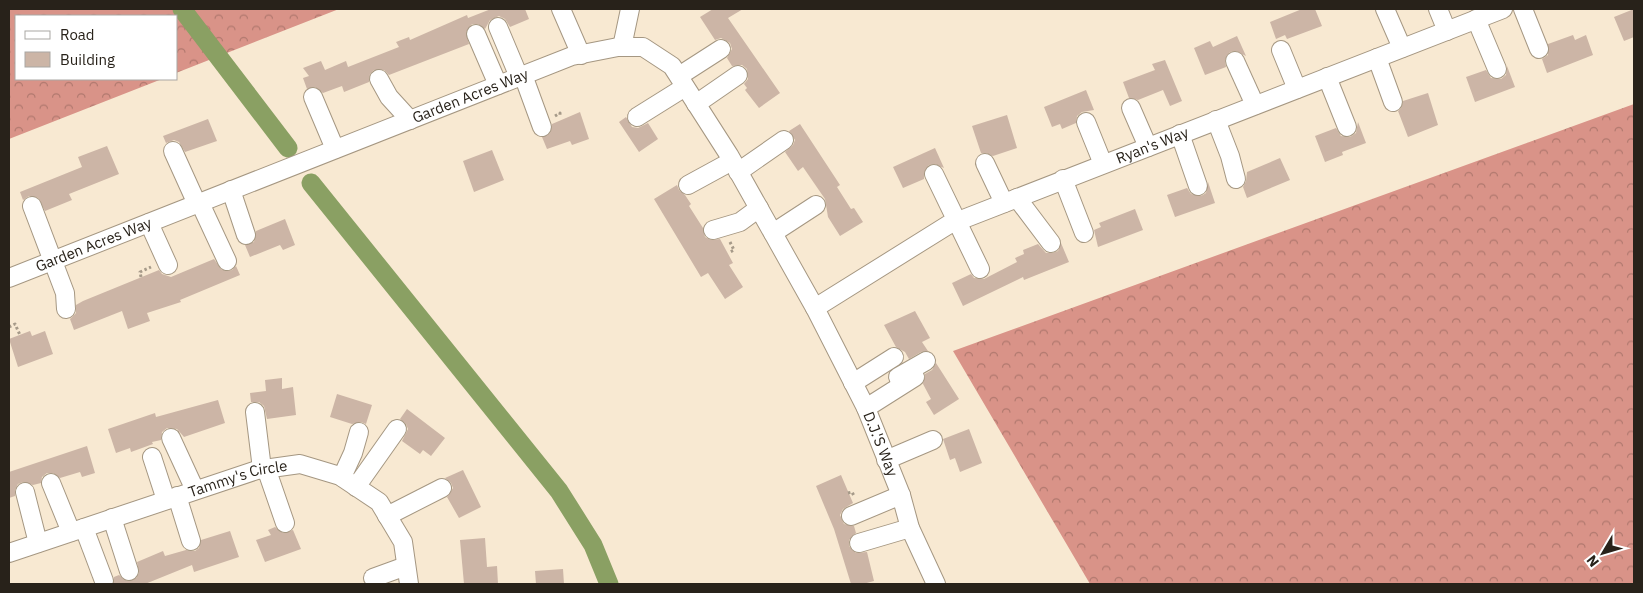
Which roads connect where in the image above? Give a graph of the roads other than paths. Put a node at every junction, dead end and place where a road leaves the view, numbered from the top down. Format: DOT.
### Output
graph roads {
  1 [pos="561,9"];
  2 [pos="630,9"];
  3 [pos="1385,9"];
  4 [pos="1438,9"];
  5 [pos="1503,9"];
  6 [pos="1523,9"];
  7 [pos="1476,19"];
  8 [pos="498,27"];
  9 [pos="1447,31"];
  10 [pos="476,34"];
  11 [pos="622,47"];
  12 [pos="1402,48"];
  13 [pos="721,49"];
  14 [pos="1539,49"];
  15 [pos="1281,50"];
  16 [pos="581,54"];
  17 [pos="1377,58"];
  18 [pos="1235,61"];
  19 [pos="1498,69"];
  20 [pos="738,75"];
  21 [pos="521,76"];
  22 [pos="1327,77"];
  23 [pos="380,79"];
  24 [pos="682,82"];
  25 [pos="498,85"];
  26 [pos="1297,89"];
  27 [pos="313,97"];
  28 [pos="1394,102"];
  29 [pos="696,104"];
  30 [pos="1255,105"];
  31 [pos="1131,108"];
  32 [pos="637,117"];
  33 [pos="410,120"];
  34 [pos="1216,120"];
  35 [pos="1086,122"];
  36 [pos="1347,126"];
  37 [pos="542,128"];
  38 [pos="1180,134"];
  39 [pos="784,140"];
  40 [pos="1148,147"];
  41 [pos="335,149"];
  42 [pos="173,151"];
  43 [pos="985,162"];
  44 [pos="1103,164"];
  45 [pos="735,166"];
  46 [pos="934,174"];
  47 [pos="1236,179"];
  48 [pos="1063,180"];
  49 [pos="688,185"];
  50 [pos="1198,186"];
  51 [pos="231,190"];
  52 [pos="1010,200"];
  53 [pos="199,203"];
  54 [pos="816,205"];
  55 [pos="32,206"];
  56 [pos="759,208"];
  57 [pos="957,221"];
  58 [pos="149,223"];
  59 [pos="713,230"];
  60 [pos="1084,233"];
  61 [pos="773,234"];
  62 [pos="246,235"];
  63 [pos="1050,243"];
  64 [pos="52,260"];
  65 [pos="227,261"];
  66 [pos="168,265"];
  67 [pos="980,269"];
  68 [pos="9,278"];
  69 [pos="815,308"];
  70 [pos="66,309"];
  71 [pos="894,357"];
  72 [pos="926,360"];
  73 [pos="915,377"];
  74 [pos="853,383"];
  75 [pos="896,389"];
  76 [pos="866,408"];
  77 [pos="255,412"];
  78 [pos="397,429"];
  79 [pos="359,432"];
  80 [pos="171,438"];
  81 [pos="933,440"];
  82 [pos="152,457"];
  83 [pos="886,460"];
  84 [pos="264,469"];
  85 [pos="349,482"];
  86 [pos="51,483"];
  87 [pos="442,488"];
  88 [pos="195,490"];
  89 [pos="25,492"];
  90 [pos="901,494"];
  91 [pos="171,498"];
  92 [pos="387,516"];
  93 [pos="851,516"];
  94 [pos="112,518"];
  95 [pos="286,523"];
  96 [pos="910,528"];
  97 [pos="77,530"];
  98 [pos="191,541"];
  99 [pos="38,543"];
  100 [pos="859,543"];
  101 [pos="9,553"];
  102 [pos="406,566"];
  103 [pos="129,571"];
  104 [pos="373,578"];
  105 [pos="104,581"];
  106 [pos="409,584"];
  107 [pos="936,584"];
  1 -- 16 [label="street"];
  2 -- 11 [label="street"];
  3 -- 12 [label="street"];
  4 -- 9 [label="street"];
  5 -- 7 [label="street, Ryan's Way"];
  6 -- 14 [label="street"];
  7 -- 9 [label="street, Ryan's Way"];
  7 -- 19 [label="street"];
  8 -- 21 [label="street"];
  9 -- 12 [label="street, Ryan's Way"];
  10 -- 25 [label="street"];
  11 -- 16 [label="street, Garden Acres Way"];
  11 -- 24 [label="street, Garden Acres Way"];
  12 -- 17 [label="street, Ryan's Way"];
  13 -- 24 [label="street"];
  15 -- 26 [label="street"];
  16 -- 21 [label="street, Garden Acres Way"];
  17 -- 22 [label="street, Ryan's Way"];
  17 -- 28 [label="street"];
  18 -- 30 [label="street"];
  20 -- 29 [label="street"];
  21 -- 25 [label="street, Garden Acres Way"];
  21 -- 37 [label="street"];
  22 -- 26 [label="street, Ryan's Way"];
  22 -- 36 [label="street"];
  23 -- 33 [label="street"];
  24 -- 29 [label="street, Garden Acres Way"];
  24 -- 32 [label="street"];
  25 -- 33 [label="street, Garden Acres Way"];
  26 -- 30 [label="street, Ryan's Way"];
  27 -- 41 [label="street"];
  29 -- 45 [label="street, Garden Acres Way"];
  30 -- 34 [label="street, Ryan's Way"];
  31 -- 40 [label="street"];
  33 -- 41 [label="street, Garden Acres Way"];
  34 -- 38 [label="street, Ryan's Way"];
  34 -- 47 [label="street"];
  35 -- 44 [label="street"];
  38 -- 40 [label="street, Ryan's Way"];
  38 -- 50 [label="street"];
  39 -- 45 [label="street"];
  40 -- 44 [label="street, Ryan's Way"];
  41 -- 51 [label="street, Garden Acres Way"];
  42 -- 53 [label="street"];
  43 -- 52 [label="street"];
  44 -- 48 [label="street, Ryan's Way"];
  45 -- 49 [label="street"];
  45 -- 56 [label="street, Garden Acres Way"];
  46 -- 57 [label="street"];
  48 -- 52 [label="street, Ryan's Way"];
  48 -- 60 [label="street"];
  51 -- 53 [label="street, Garden Acres Way"];
  51 -- 62 [label="street"];
  52 -- 57 [label="street, Ryan's Way"];
  52 -- 63 [label="street"];
  53 -- 58 [label="street, Garden Acres Way"];
  53 -- 65 [label="street"];
  54 -- 61 [label="street"];
  55 -- 64 [label="street"];
  56 -- 59 [label="street"];
  56 -- 61 [label="street, Garden Acres Way"];
  57 -- 67 [label="street"];
  57 -- 69 [label="street, Ryan's Way"];
  58 -- 64 [label="street, Garden Acres Way"];
  58 -- 66 [label="street"];
  61 -- 69 [label="street, Garden Acres Way"];
  64 -- 68 [label="street, Garden Acres Way"];
  64 -- 70 [label="street"];
  69 -- 74 [label="street, D.J.'S Way"];
  71 -- 74 [label="street"];
  72 -- 75 [label="street"];
  73 -- 75 [label="street"];
  74 -- 76 [label="street, D.J.'S Way"];
  75 -- 76 [label="street"];
  76 -- 83 [label="street, D.J.'S Way"];
  77 -- 84 [label="street"];
  78 -- 85 [label="street"];
  79 -- 85 [label="street"];
  80 -- 88 [label="street"];
  81 -- 83 [label="street"];
  82 -- 91 [label="street"];
  83 -- 90 [label="street, D.J.'S Way"];
  84 -- 85 [label="street, Tammy's Circle"];
  84 -- 88 [label="street, Tammy's Circle"];
  84 -- 95 [label="street"];
  85 -- 92 [label="street, Tammy's Circle"];
  86 -- 97 [label="street"];
  87 -- 92 [label="street"];
  88 -- 91 [label="street, Tammy's Circle"];
  89 -- 99 [label="street"];
  90 -- 93 [label="street"];
  90 -- 96 [label="street, D.J.'S Way"];
  91 -- 94 [label="street, Tammy's Circle"];
  91 -- 98 [label="street"];
  92 -- 102 [label="street, Tammy's Circle"];
  94 -- 97 [label="street, Tammy's Circle"];
  94 -- 103 [label="street"];
  96 -- 100 [label="street"];
  96 -- 107 [label="street, D.J.'S Way"];
  97 -- 99 [label="street, Tammy's Circle"];
  97 -- 105 [label="street"];
  99 -- 101 [label="street, Tammy's Circle"];
  102 -- 104 [label="street"];
  102 -- 106 [label="street, Tammy's Circle"];
}
